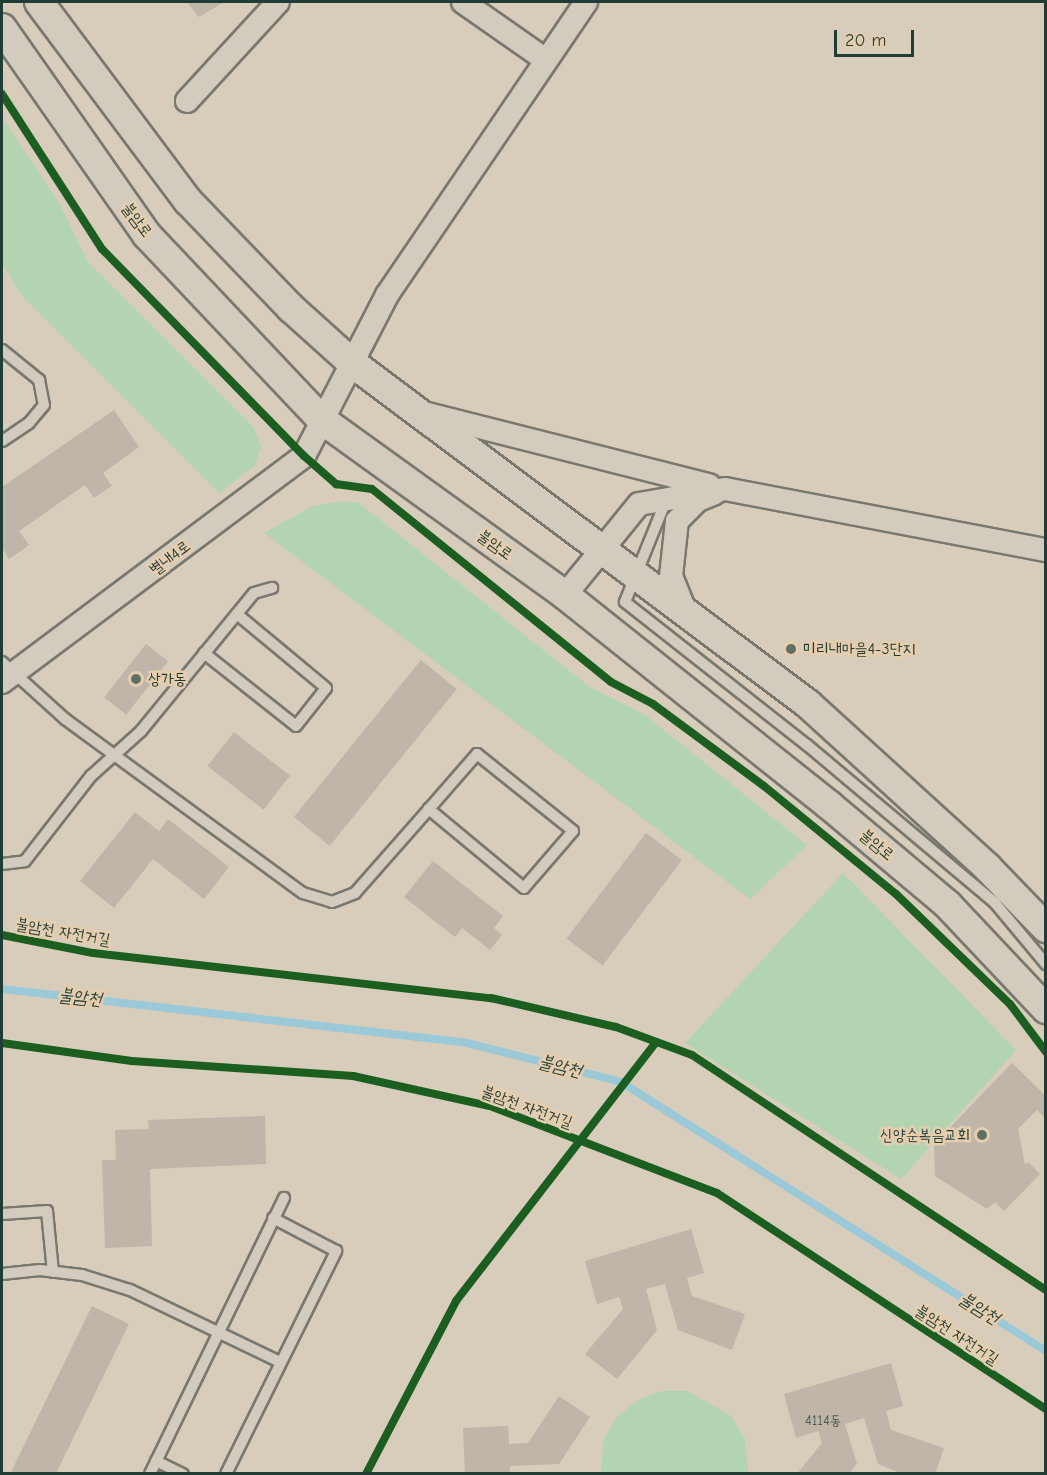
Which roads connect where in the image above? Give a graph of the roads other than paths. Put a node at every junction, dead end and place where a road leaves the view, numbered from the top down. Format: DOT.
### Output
graph roads {
  1 [pos="39,2"];
  2 [pos="278,2"];
  3 [pos="463,2"];
  4 [pos="586,2"];
  5 [pos="2,28"];
  6 [pos="543,58"];
  7 [pos="188,101"];
  8 [pos="2,350"];
  9 [pos="351,362"];
  10 [pos="417,411"];
  11 [pos="321,419"];
  12 [pos="2,441"];
  13 [pos="724,489"];
  14 [pos="668,497"];
  15 [pos="1046,550"];
  16 [pos="601,552"];
  17 [pos="635,576"];
  18 [pos="272,588"];
  19 [pos="565,595"];
  20 [pos="237,614"];
  21 [pos="686,614"];
  22 [pos="204,653"];
  23 [pos="6,672"];
  24 [pos="117,756"];
  25 [pos="429,809"];
  26 [pos="2,864"];
  27 [pos="1046,928"];
  28 [pos="1046,964"];
  29 [pos="1046,1009"];
  30 [pos="284,1198"];
  31 [pos="2,1214"];
  32 [pos="273,1218"];
  33 [pos="53,1272"];
  34 [pos="2,1274"];
  35 [pos="219,1331"];
  36 [pos="280,1362"];
  37 [pos="156,1461"];
  38 [pos="150,1473"];
  39 [pos="183,1473"];
  40 [pos="226,1473"];
  1 -- 9 [label="street"];
  2 -- 7 [label="street"];
  3 -- 6 [label="street"];
  4 -- 6 [label="street, 별내4로"];
  5 -- 11 [label="street, 불암로"];
  6 -- 9 [label="street, 별내4로"];
  8 -- 12 [label="lane"];
  9 -- 10 [label="street"];
  9 -- 11 [label="street, 별내4로"];
  10 -- 13 [label="street"];
  10 -- 16 [label="street"];
  11 -- 19 [label="street, 불암로"];
  11 -- 23 [label="street, 별내4로"];
  13 -- 14 [label="street"];
  13 -- 15 [label="street"];
  13 -- 21 [label="street"];
  14 -- 16 [label="street"];
  14 -- 17 [label="lane"];
  16 -- 17 [label="street"];
  16 -- 19 [label="street"];
  17 -- 21 [label="street"];
  17 -- 28 [label="lane"];
  18 -- 20 [label="lane"];
  19 -- 29 [label="street, 불암로"];
  20 -- 22 [label="lane"];
  20 -- 22 [label="lane"];
  21 -- 27 [label="street"];
  22 -- 24 [label="lane"];
  23 -- 24 [label="lane"];
  24 -- 25 [label="lane"];
  24 -- 26 [label="lane"];
  25 -- 25 [label="lane"];
  30 -- 32 [label="lane"];
  31 -- 33 [label="lane"];
  32 -- 35 [label="lane"];
  32 -- 36 [label="lane"];
  33 -- 34 [label="lane"];
  33 -- 35 [label="lane"];
  35 -- 36 [label="lane"];
  35 -- 37 [label="lane"];
  36 -- 40 [label="lane"];
  37 -- 38 [label="lane"];
  37 -- 39 [label="lane"];
}
